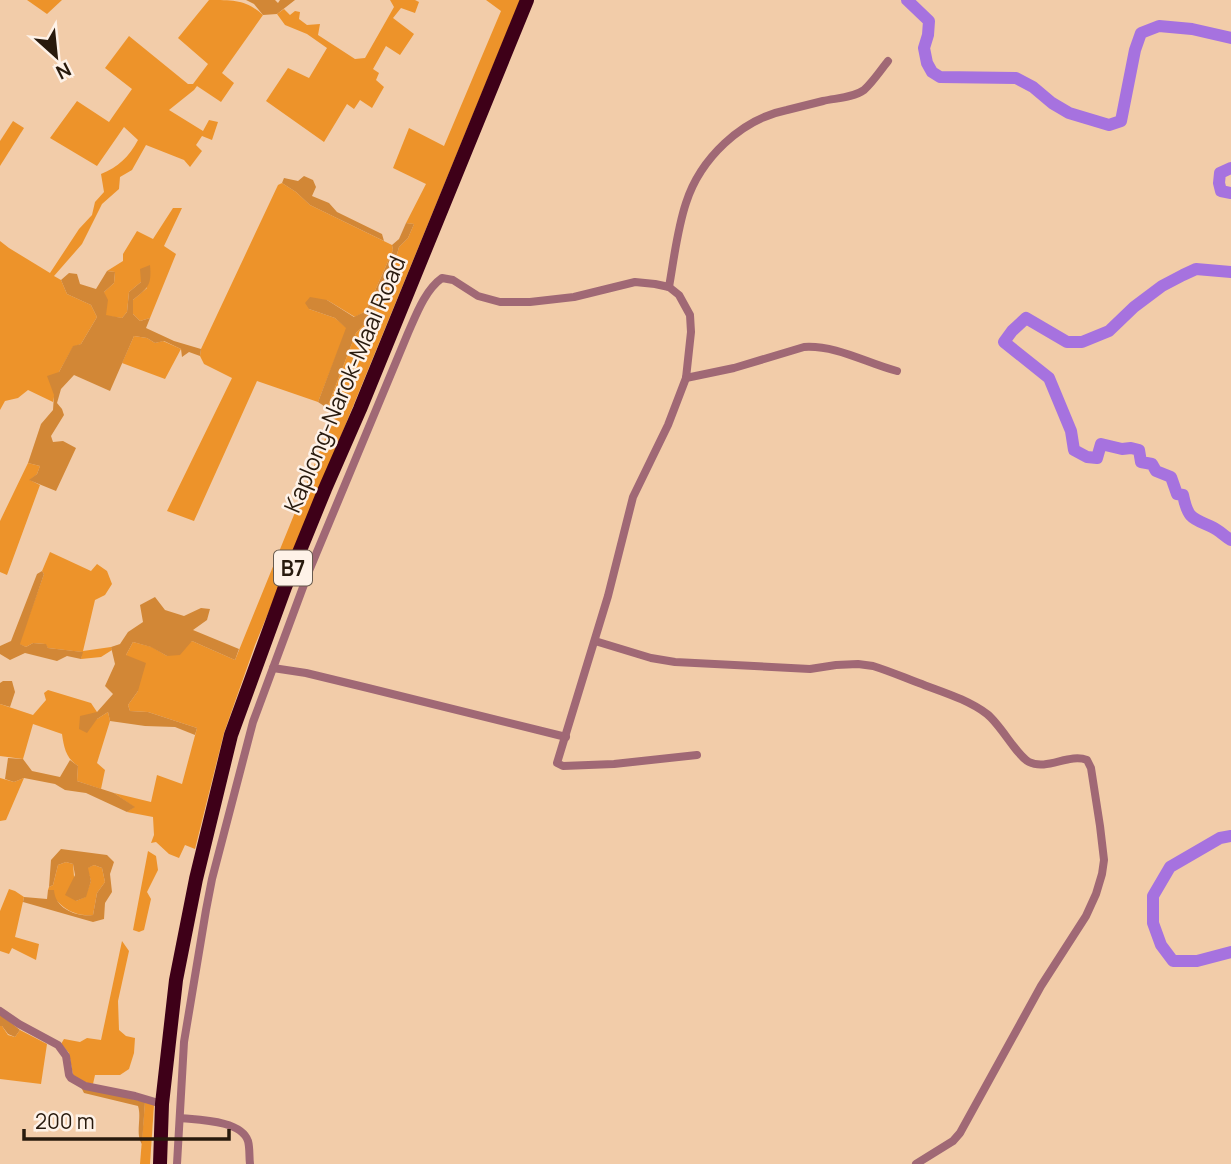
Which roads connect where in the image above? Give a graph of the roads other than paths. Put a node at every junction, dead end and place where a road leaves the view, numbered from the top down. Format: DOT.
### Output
graph roads {
  1 [pos="527,0"];
  2 [pos="888,61"];
  3 [pos="669,287"];
  4 [pos="897,371"];
  5 [pos="686,378"];
  6 [pos="595,640"];
  7 [pos="273,668"];
  8 [pos="566,737"];
  9 [pos="697,755"];
  10 [pos="210,824"];
  11 [pos="226,829"];
  12 [pos="178,968"];
  13 [pos="197,968"];
  14 [pos="0,1011"];
  15 [pos="162,1104"];
  16 [pos="180,1118"];
  17 [pos="160,1164"];
  18 [pos="177,1164"];
  19 [pos="250,1164"];
  20 [pos="916,1164"];
  1 -- 10 [label="highway, Kaplong-Narok-Maai Road / B7"];
  2 -- 3 [label="street"];
  3 -- 5 [label="street"];
  3 -- 7 [label="street"];
  4 -- 5 [label="street"];
  5 -- 6 [label="street"];
  6 -- 8 [label="street"];
  6 -- 20 [label="street"];
  7 -- 8 [label="street"];
  7 -- 11 [label="street"];
  8 -- 9 [label="street"];
  10 -- 11 [label="street"];
  10 -- 12 [label="highway, Kaplong-Narok-Maai Road / B7"];
  11 -- 13 [label="street"];
  12 -- 13 [label="street"];
  12 -- 15 [label="highway, Kaplong-Narok-Maai Road / B7"];
  13 -- 16 [label="street"];
  14 -- 15 [label="street"];
  15 -- 17 [label="highway, Kaplong-Narok-Maai Road / B7"];
  16 -- 18 [label="street"];
  16 -- 19 [label="street"];
}
